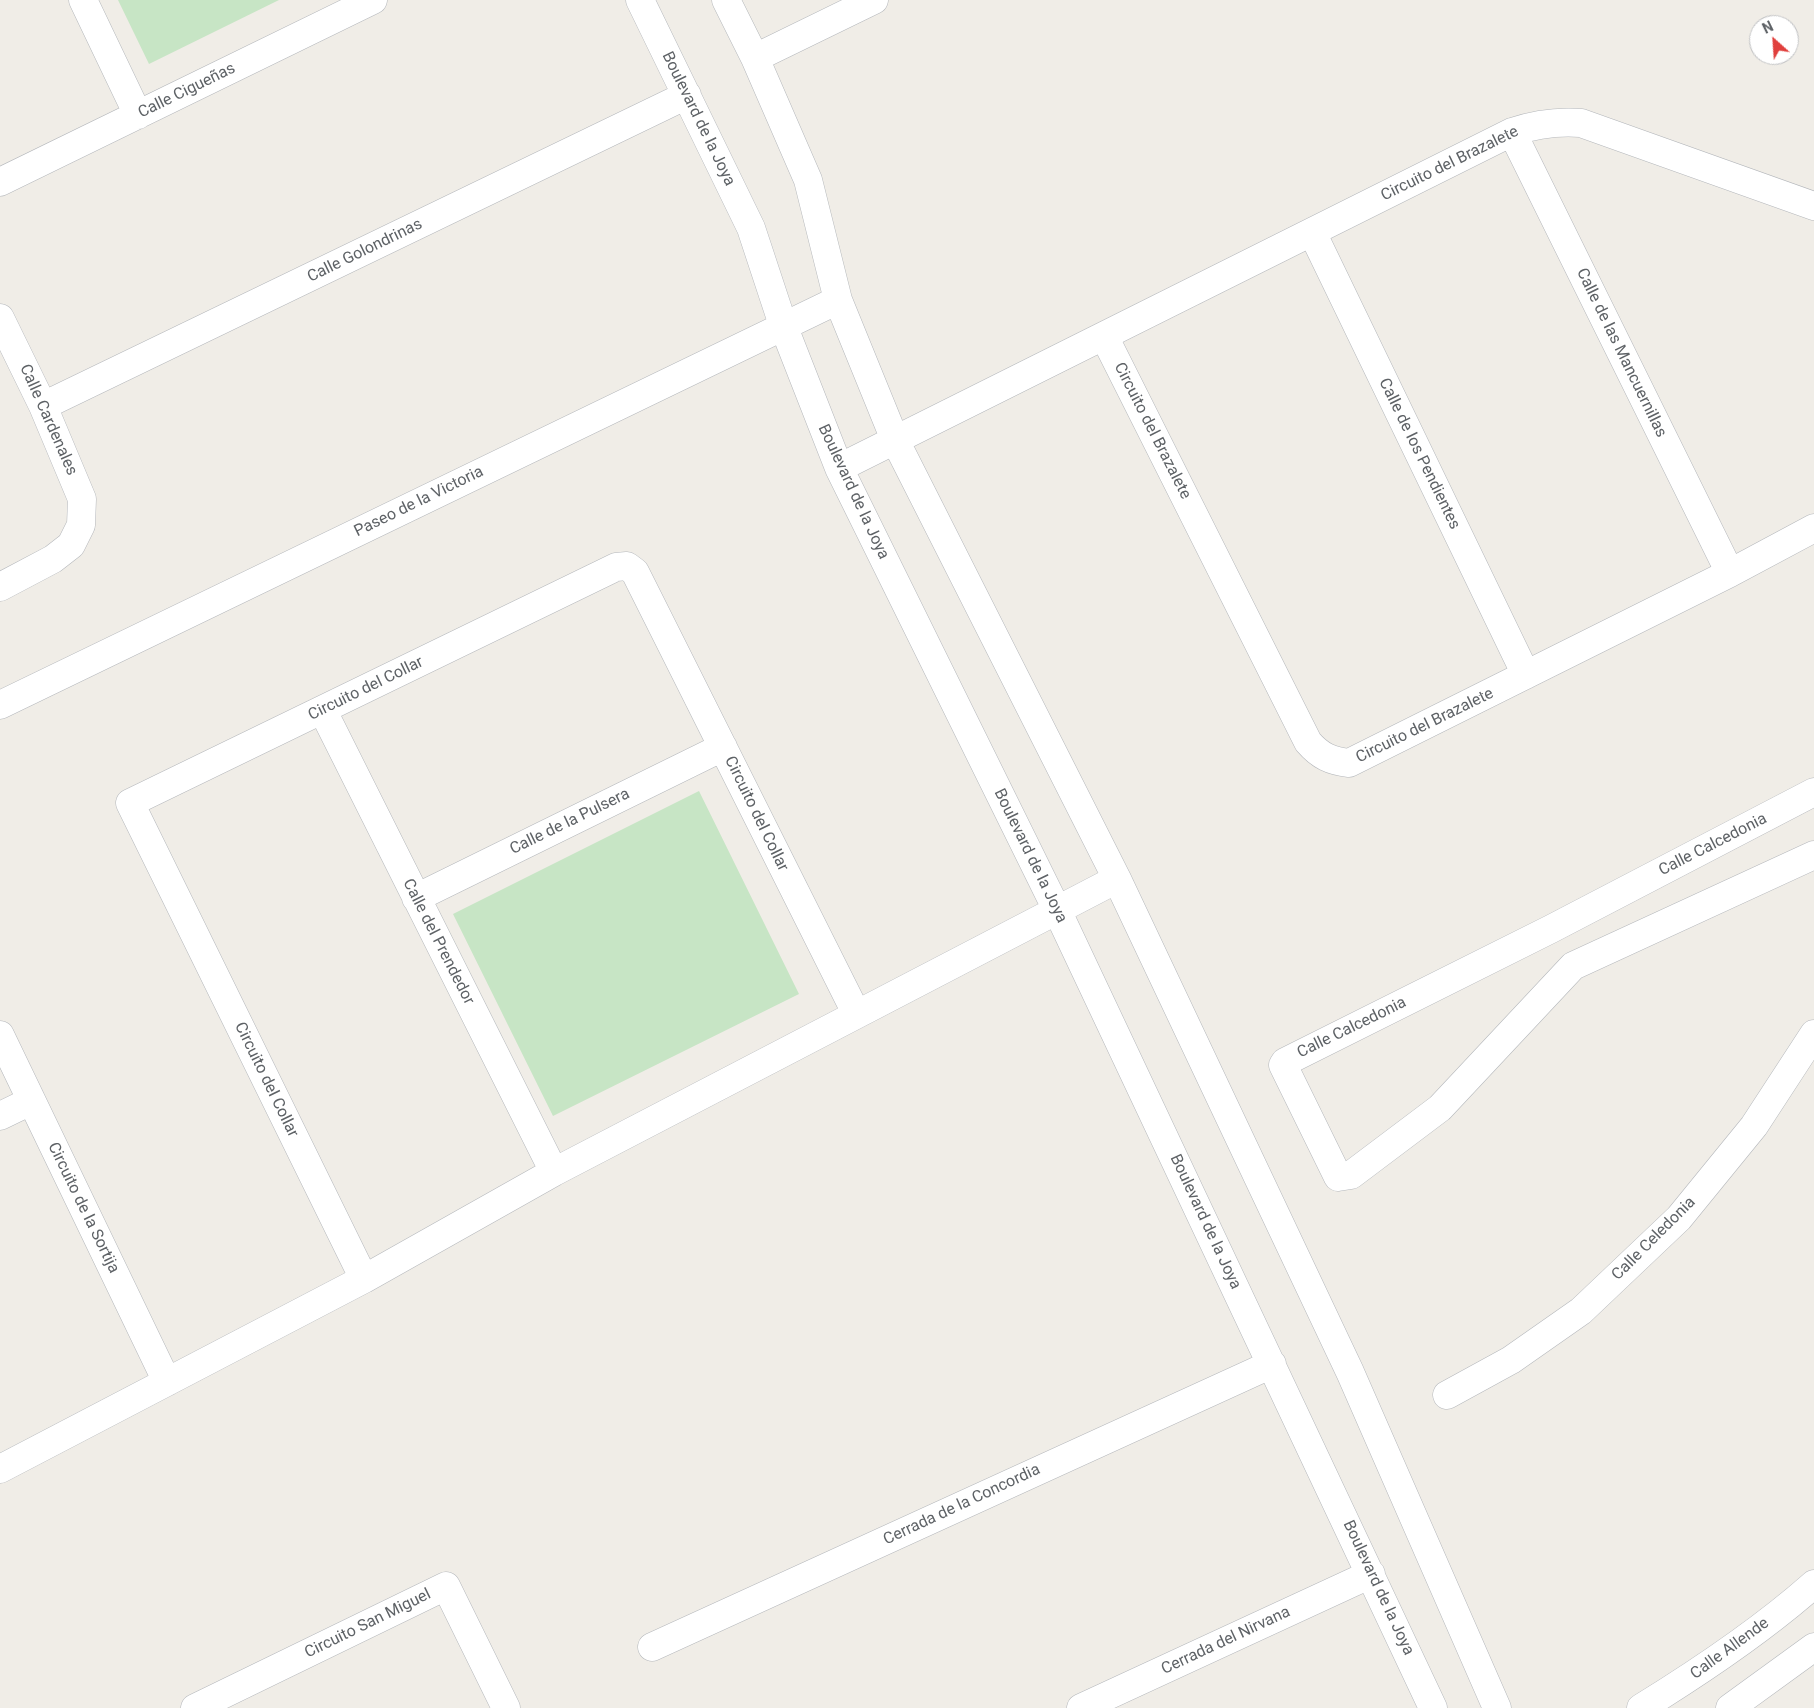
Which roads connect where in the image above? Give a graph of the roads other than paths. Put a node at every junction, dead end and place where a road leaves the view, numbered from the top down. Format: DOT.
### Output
graph roads {
  1 [pos="83,0"];
  2 [pos="373,0"];
  3 [pos="640,0"];
  4 [pos="726,0"];
  5 [pos="874,0"];
  6 [pos="755,58"];
  7 [pos="687,95"];
  8 [pos="138,115"];
  9 [pos="1512,132"];
  10 [pos="0,182"];
  11 [pos="1814,206"];
  12 [pos="1312,232"];
  13 [pos="838,300"];
  14 [pos="0,318"];
  15 [pos="783,325"];
  16 [pos="1104,336"];
  17 [pos="43,406"];
  18 [pos="895,440"];
  19 [pos="839,468"];
  20 [pos="1814,528"];
  21 [pos="1730,573"];
  22 [pos="0,587"];
  23 [pos="1526,675"];
  24 [pos="0,705"];
  25 [pos="323,711"];
  26 [pos="723,747"];
  27 [pos="1814,792"];
  28 [pos="1814,855"];
  29 [pos="1117,879"];
  30 [pos="416,898"];
  31 [pos="1057,910"];
  32 [pos="1551,929"];
  33 [pos="1572,966"];
  34 [pos="856,1013"];
  35 [pos="1814,1034"];
  36 [pos="0,1035"];
  37 [pos="31,1101"];
  38 [pos="0,1116"];
  39 [pos="554,1172"];
  40 [pos="364,1280"];
  41 [pos="1272,1364"];
  42 [pos="167,1382"];
  43 [pos="1448,1395"];
  44 [pos="0,1469"];
  45 [pos="1371,1574"];
  46 [pos="1814,1584"];
  47 [pos="652,1647"];
  48 [pos="1814,1647"];
  49 [pos="195,1708"];
  50 [pos="506,1708"];
  51 [pos="1081,1708"];
  52 [pos="1433,1708"];
  53 [pos="1497,1708"];
  54 [pos="1640,1708"];
  55 [pos="1730,1708"];
  1 -- 8 [label="street"];
  2 -- 8 [label="street, Calle Cigueñas"];
  3 -- 7 [label="street, Boulevard de la Joya"];
  4 -- 6 [label="street"];
  5 -- 6 [label="street"];
  6 -- 13 [label="street"];
  7 -- 15 [label="street, Boulevard de la Joya"];
  7 -- 17 [label="street, Calle Golondrinas"];
  8 -- 10 [label="street, Calle Cigueñas"];
  9 -- 11 [label="street, Circuito del Brazalete"];
  9 -- 12 [label="street, Circuito del Brazalete"];
  9 -- 21 [label="street, Calle de las Mancuernillas"];
  12 -- 16 [label="street, Circuito del Brazalete"];
  12 -- 23 [label="street, Calle de los Pendientes"];
  13 -- 15 [label="street, Paseo de la Victoria"];
  13 -- 18 [label="street"];
  14 -- 17 [label="street, Calle Cardenales"];
  15 -- 19 [label="street, Boulevard de la Joya"];
  15 -- 24 [label="street, Paseo de la Victoria"];
  16 -- 18 [label="street, Circuito del Brazalete"];
  16 -- 23 [label="street, Circuito del Brazalete"];
  17 -- 22 [label="street, Calle Cardenales"];
  18 -- 19 [label="street, Circuito del Brazalete"];
  18 -- 29 [label="street"];
  19 -- 31 [label="street, Boulevard de la Joya"];
  20 -- 21 [label="street, Circuito del Brazalete"];
  21 -- 23 [label="street, Circuito del Brazalete"];
  25 -- 26 [label="street, Circuito del Collar"];
  25 -- 30 [label="street, Calle del Prendedor"];
  25 -- 40 [label="street, Circuito del Collar"];
  26 -- 30 [label="street, Calle de la Pulsera"];
  26 -- 34 [label="street, Circuito del Collar"];
  27 -- 32 [label="street, Calle Calcedonia"];
  28 -- 33 [label="street, Calle Calcedonia"];
  29 -- 31 [label="street"];
  29 -- 53 [label="street"];
  30 -- 39 [label="street, Calle del Prendedor"];
  31 -- 34 [label="street"];
  31 -- 41 [label="street, Boulevard de la Joya"];
  32 -- 33 [label="street"];
  32 -- 33 [label="street, Calle Calcedonia"];
  34 -- 39 [label="street"];
  35 -- 43 [label="street, Calle Celedonia"];
  36 -- 37 [label="street, Circuito de la Sortija"];
  37 -- 38 [label="street"];
  37 -- 42 [label="street, Circuito de la Sortija"];
  39 -- 40 [label="street"];
  40 -- 42 [label="street"];
  41 -- 45 [label="street, Boulevard de la Joya"];
  41 -- 47 [label="street, Cerrada de la Concordia"];
  42 -- 44 [label="street"];
  45 -- 51 [label="street, Cerrada del Nirvana"];
  45 -- 52 [label="street, Boulevard de la Joya"];
  46 -- 54 [label="street, Calle Allende"];
  48 -- 55 [label="street"];
  49 -- 50 [label="street, Circuito San Miguel"];
}
